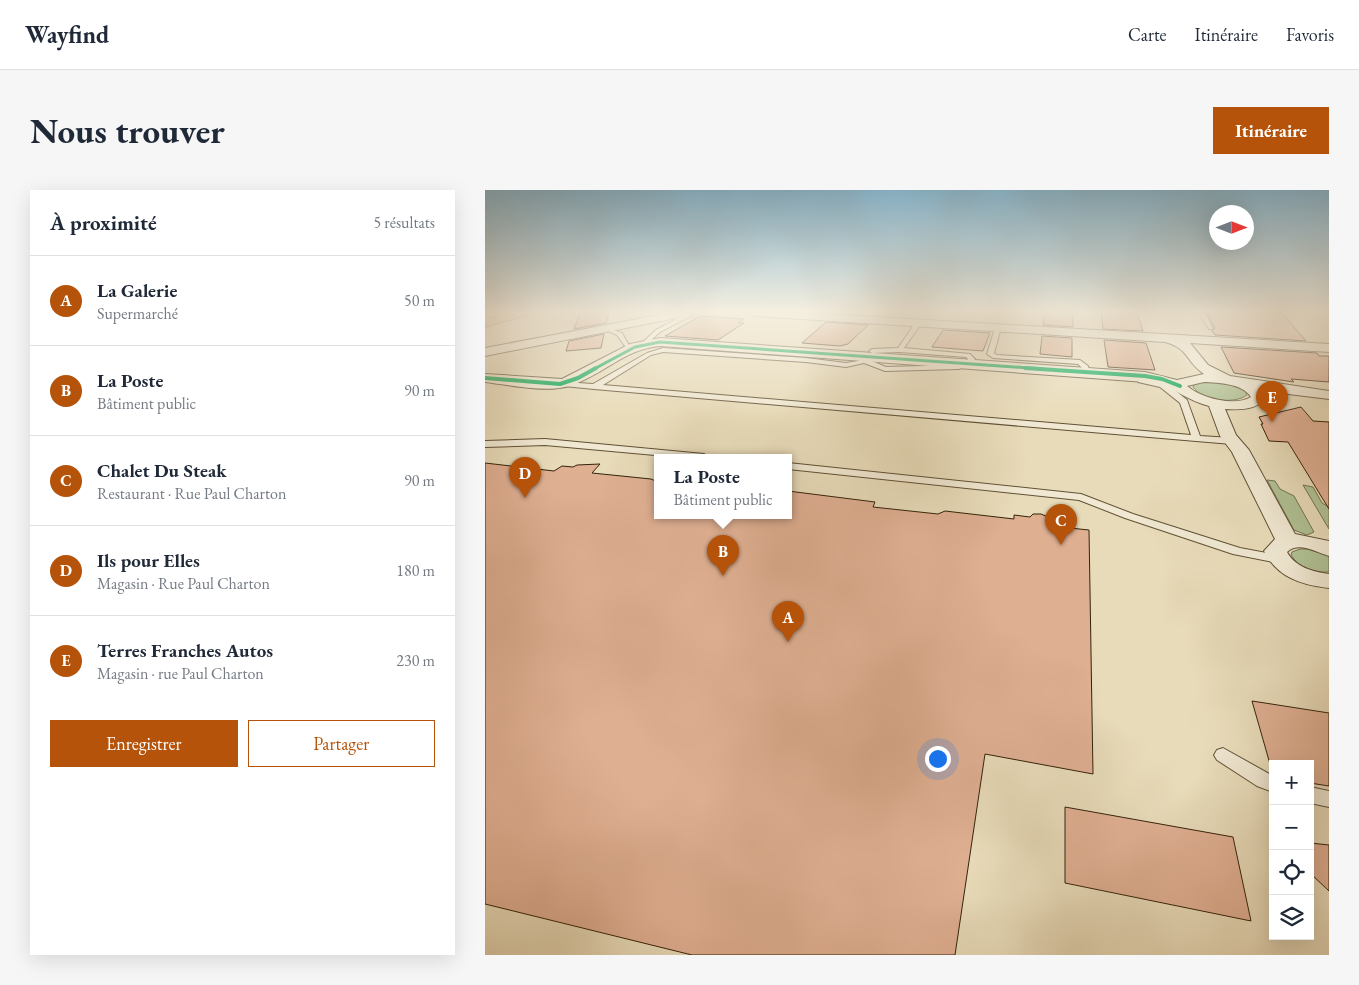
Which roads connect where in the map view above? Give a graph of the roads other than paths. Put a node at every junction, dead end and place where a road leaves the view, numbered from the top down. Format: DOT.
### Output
graph roads {
  1 [pos="502,349"];
  2 [pos="617,349"];
  3 [pos="759,349"];
  4 [pos="873,349"];
  5 [pos="992,349"];
  6 [pos="1189,349"];
  7 [pos="899,350"];
  8 [pos="485,352"];
  9 [pos="867,356"];
  10 [pos="792,359"];
  11 [pos="970,364"];
  12 [pos="885,369"];
  13 [pos="1086,372"];
  14 [pos="485,378"];
  15 [pos="1226,380"];
  16 [pos="564,384"];
  17 [pos="1244,384"];
  18 [pos="1180,386"];
  19 [pos="594,387"];
  20 [pos="1259,398"];
  21 [pos="1328,401"];
  22 [pos="1215,403"];
  23 [pos="1196,438"];
  24 [pos="1232,441"];
  25 [pos="485,444"];
  26 [pos="671,454"];
  27 [pos="792,466"];
  28 [pos="1329,548"];
  29 [pos="1283,550"];
  30 [pos="1329,581"];
  31 [pos="1223,755"];
  32 [pos="1269,782"];
  33 [pos="1314,796"];
  34 [pos="1329,799"];
  1 -- 8 [label="street"];
  2 -- 16 [label="street"];
  3 -- 9 [label="street"];
  4 -- 9 [label="street"];
  5 -- 13 [label="lane"];
  6 -- 15 [label="street"];
  7 -- 9 [label="lane"];
  7 -- 11 [label="lane"];
  9 -- 10 [label="lane"];
  9 -- 11 [label="street"];
  9 -- 12 [label="lane"];
  10 -- 12 [label="lane"];
  10 -- 19 [label="lane"];
  11 -- 13 [label="street"];
  12 -- 23 [label="lane"];
  13 -- 18 [label="street"];
  14 -- 16 [label="street"];
  15 -- 17 [label="street"];
  15 -- 18 [label="street"];
  16 -- 19 [label="lane"];
  17 -- 20 [label="street"];
  17 -- 21 [label="street"];
  18 -- 22 [label="street"];
  19 -- 23 [label="lane"];
  20 -- 21 [label="street"];
  20 -- 22 [label="street"];
  22 -- 24 [label="street"];
  23 -- 24 [label="lane"];
  24 -- 29 [label="street"];
  25 -- 26 [label="lane"];
  27 -- 29 [label="lane"];
  28 -- 29 [label="street"];
  29 -- 30 [label="street"];
  31 -- 32 [label="lane"];
  33 -- 34 [label="lane"];
}
